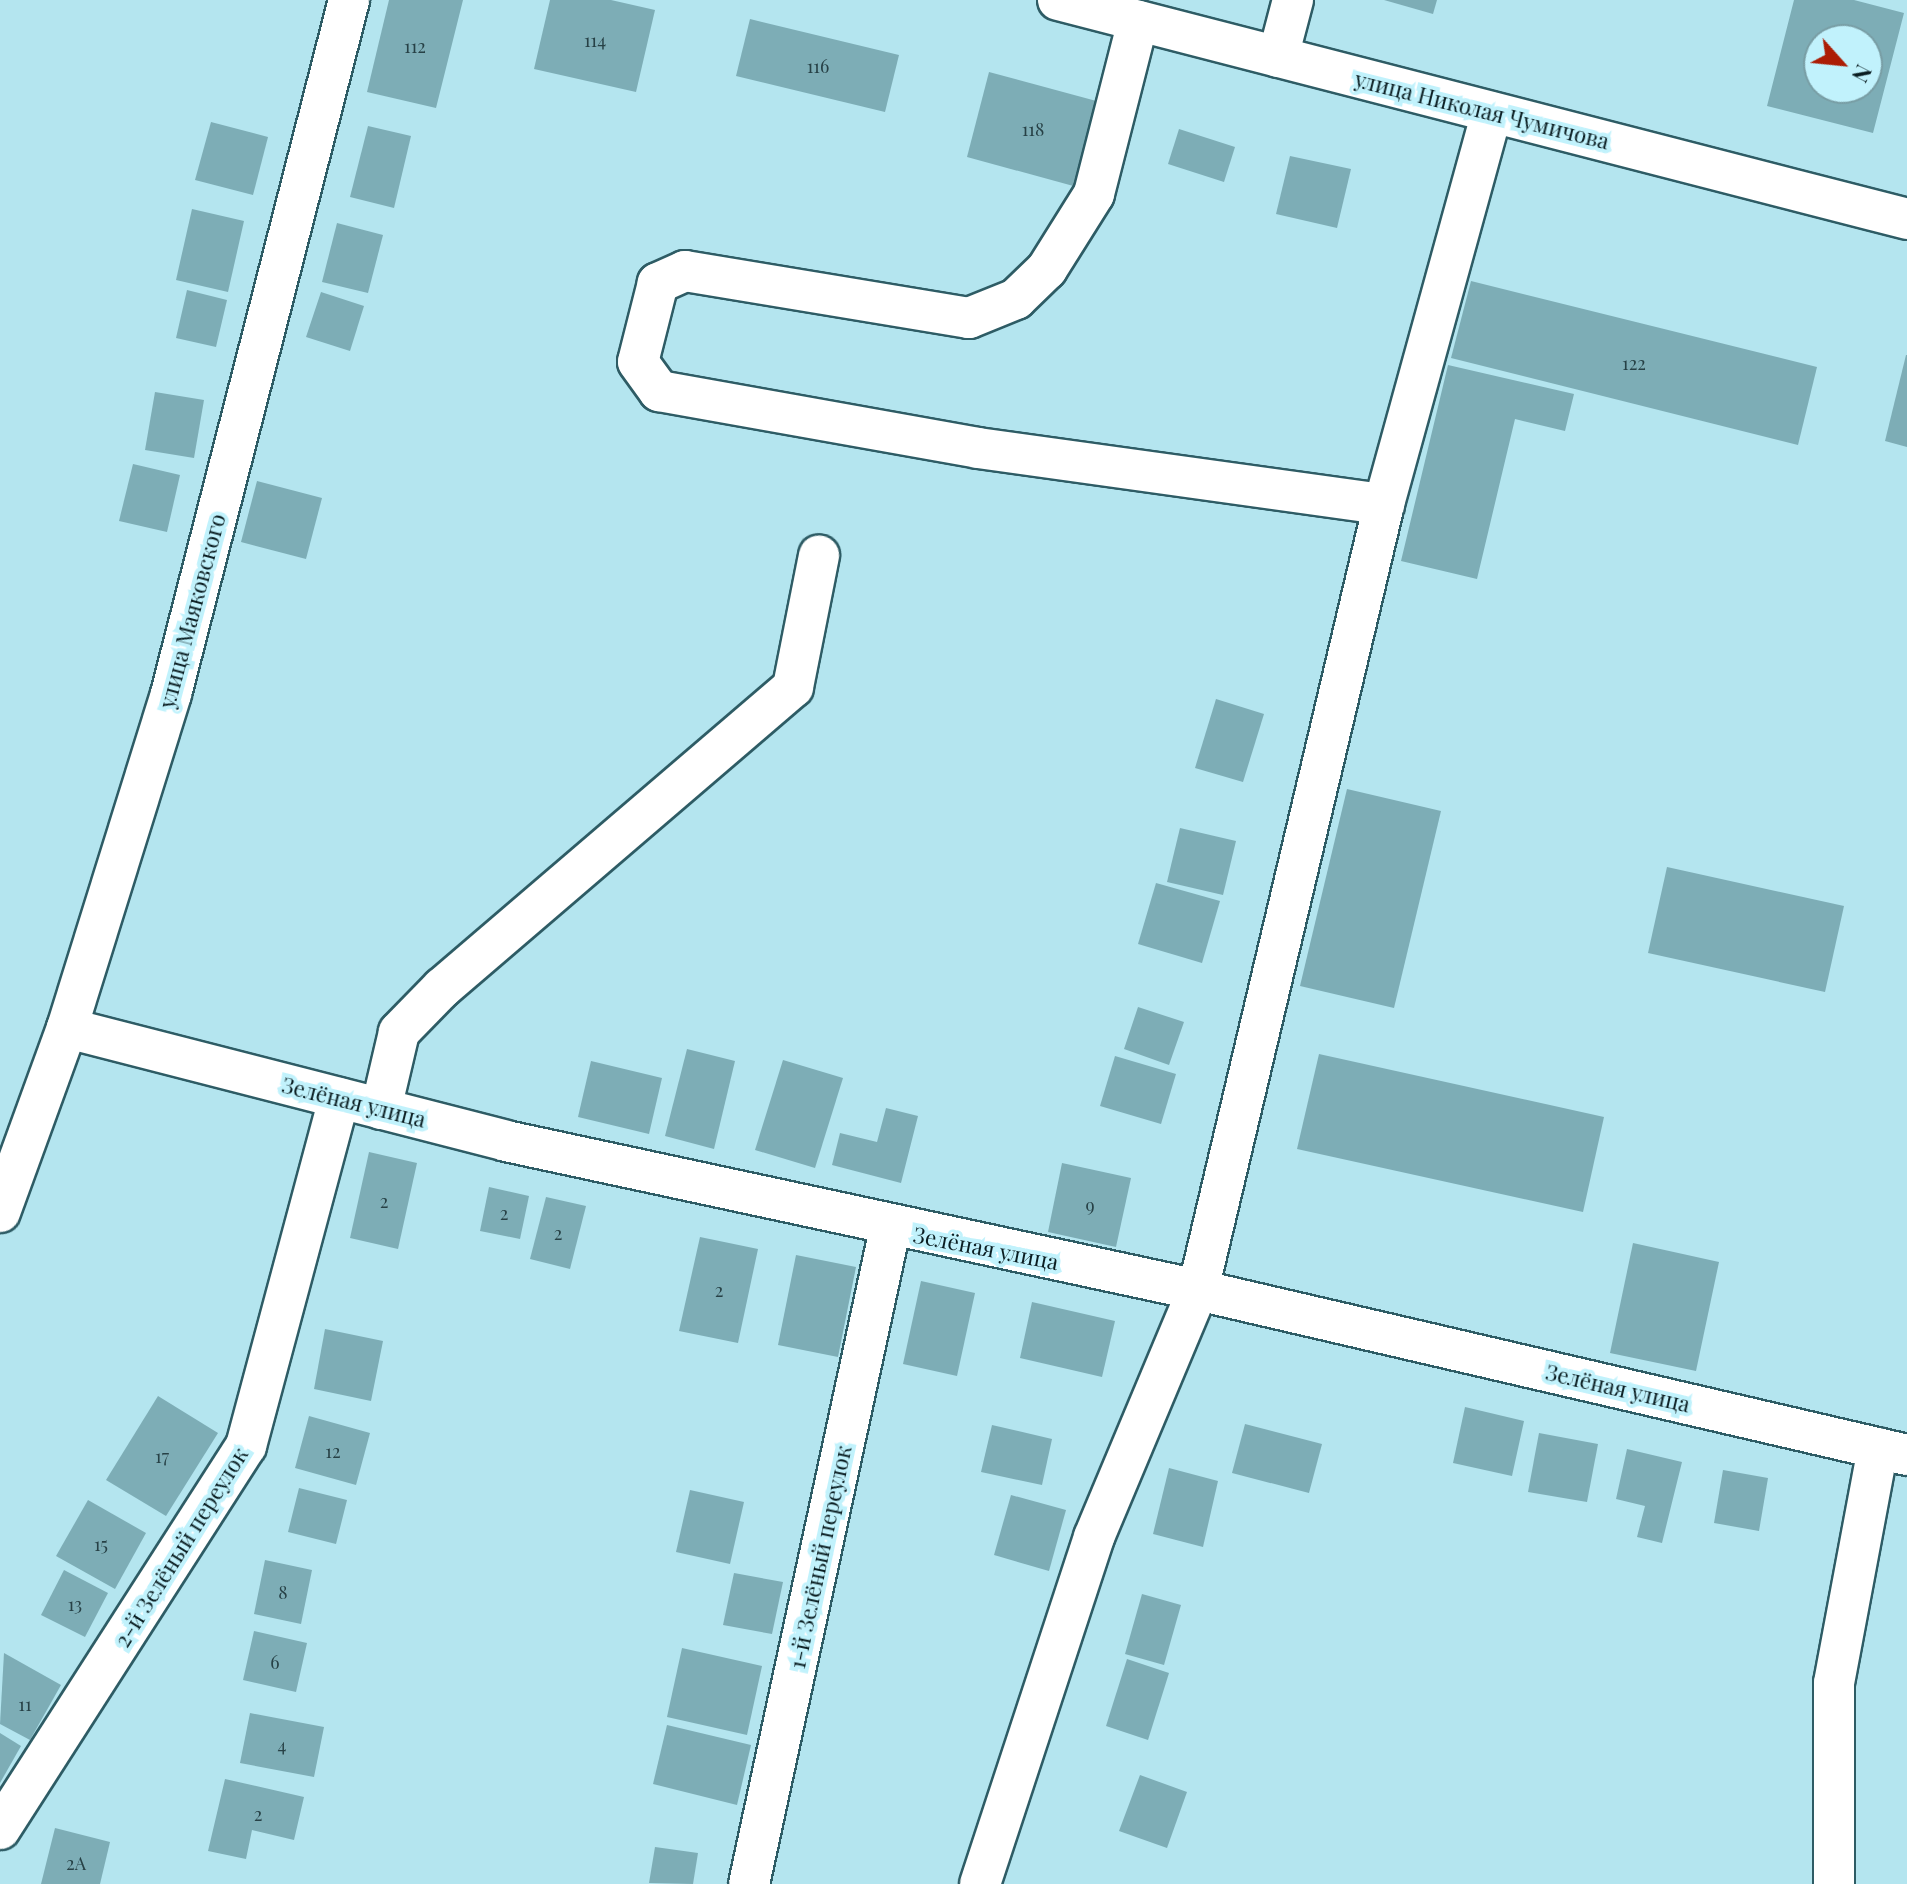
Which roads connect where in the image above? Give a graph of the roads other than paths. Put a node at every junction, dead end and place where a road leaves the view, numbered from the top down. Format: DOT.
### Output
graph roads {
  1 [pos="349,0"];
  2 [pos="1058,0"];
  3 [pos="1293,0"];
  4 [pos="1138,21"];
  5 [pos="1278,57"];
  6 [pos="1492,113"];
  7 [pos="1907,219"];
  8 [pos="1384,504"];
  9 [pos="819,556"];
  10 [pos="67,1028"];
  11 [pos="339,1098"];
  12 [pos="381,1109"];
  13 [pos="0,1212"];
  14 [pos="890,1229"];
  15 [pos="1198,1290"];
  16 [pos="1893,1452"];
  17 [pos="0,1829"];
  18 [pos="984,1865"];
  19 [pos="749,1884"];
  20 [pos="953,1884"];
  21 [pos="1834,1884"];
  1 -- 10 [label="street, улица Маяковского"];
  2 -- 4 [label="street, улица Николая Чумичова"];
  3 -- 5 [label="street"];
  4 -- 5 [label="street, улица Николая Чумичова"];
  4 -- 8 [label="street"];
  5 -- 6 [label="street, улица Николая Чумичова"];
  6 -- 7 [label="street, улица Николая Чумичова"];
  6 -- 8 [label="street"];
  8 -- 15 [label="street"];
  9 -- 12 [label="street"];
  10 -- 11 [label="street, Зелёная улица"];
  10 -- 13 [label="street, улица Маяковского"];
  11 -- 12 [label="street, Зелёная улица"];
  11 -- 17 [label="street, 2-й Зелёный переулок"];
  12 -- 14 [label="street, Зелёная улица"];
  14 -- 15 [label="street, Зелёная улица"];
  14 -- 19 [label="street, 1-й Зелёный переулок"];
  15 -- 16 [label="street, Зелёная улица"];
  15 -- 18 [label="street"];
  16 -- 21 [label="street"];
  18 -- 20 [label="street"];
}
